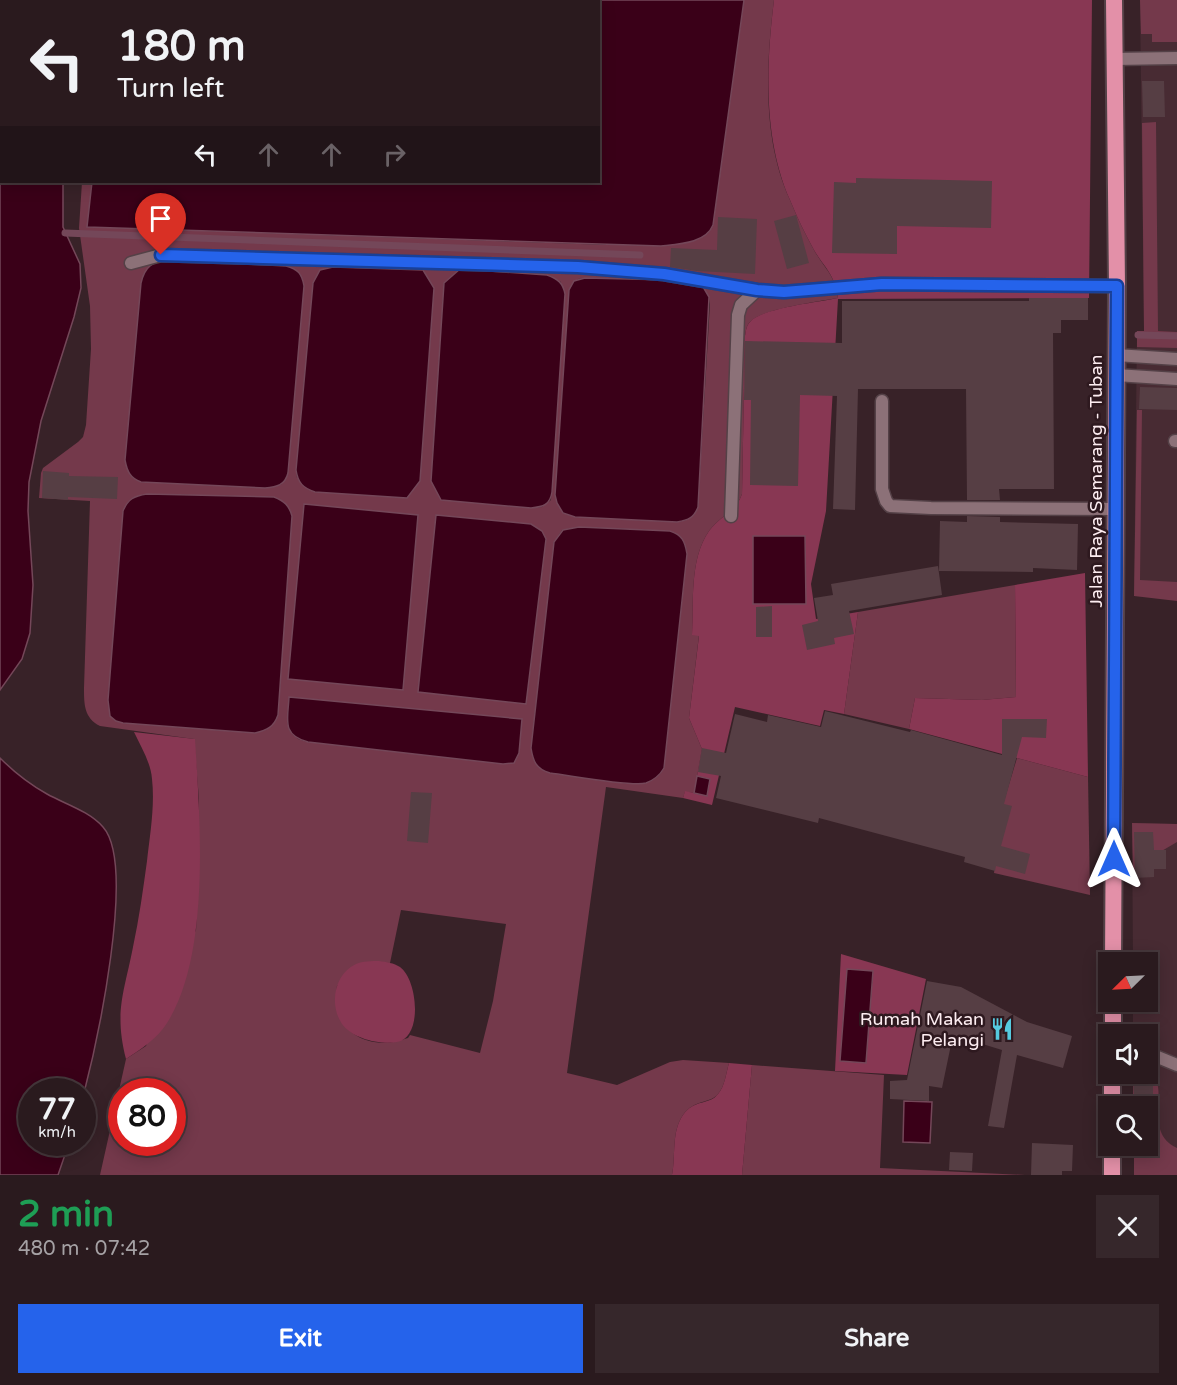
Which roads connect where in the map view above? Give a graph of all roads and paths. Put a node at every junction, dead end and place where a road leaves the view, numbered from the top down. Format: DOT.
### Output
graph roads {
  1 [pos="1114,0"];
  2 [pos="1177,58"];
  3 [pos="1114,59"];
  4 [pos="132,263"];
  5 [pos="1117,286"];
  6 [pos="757,290"];
  7 [pos="1116,356"];
  8 [pos="1177,359"];
  9 [pos="1116,375"];
  10 [pos="1177,379"];
  11 [pos="882,401"];
  12 [pos="1115,509"];
  13 [pos="731,516"];
  14 [pos="1113,952"];
  15 [pos="1158,1057"];
  16 [pos="1177,1065"];
  17 [pos="1112,1156"];
  18 [pos="1112,1175"];
  1 -- 3 [label="highway, Jalan Raya Semarang - Tuban"];
  2 -- 3 [label="lane"];
  3 -- 5 [label="highway, Jalan Raya Semarang - Tuban"];
  4 -- 6 [label="lane"];
  5 -- 6 [label="lane"];
  5 -- 7 [label="highway, Jalan Raya Semarang - Tuban"];
  6 -- 13 [label="lane"];
  7 -- 8 [label="lane"];
  7 -- 9 [label="highway, Jalan Raya Semarang - Tuban"];
  9 -- 10 [label="lane"];
  9 -- 12 [label="highway, Jalan Raya Semarang - Tuban"];
  11 -- 12 [label="lane"];
  12 -- 14 [label="highway, Jalan Raya Semarang - Tuban"];
  15 -- 16 [label="lane"];
  17 -- 18 [label="highway"];
}
